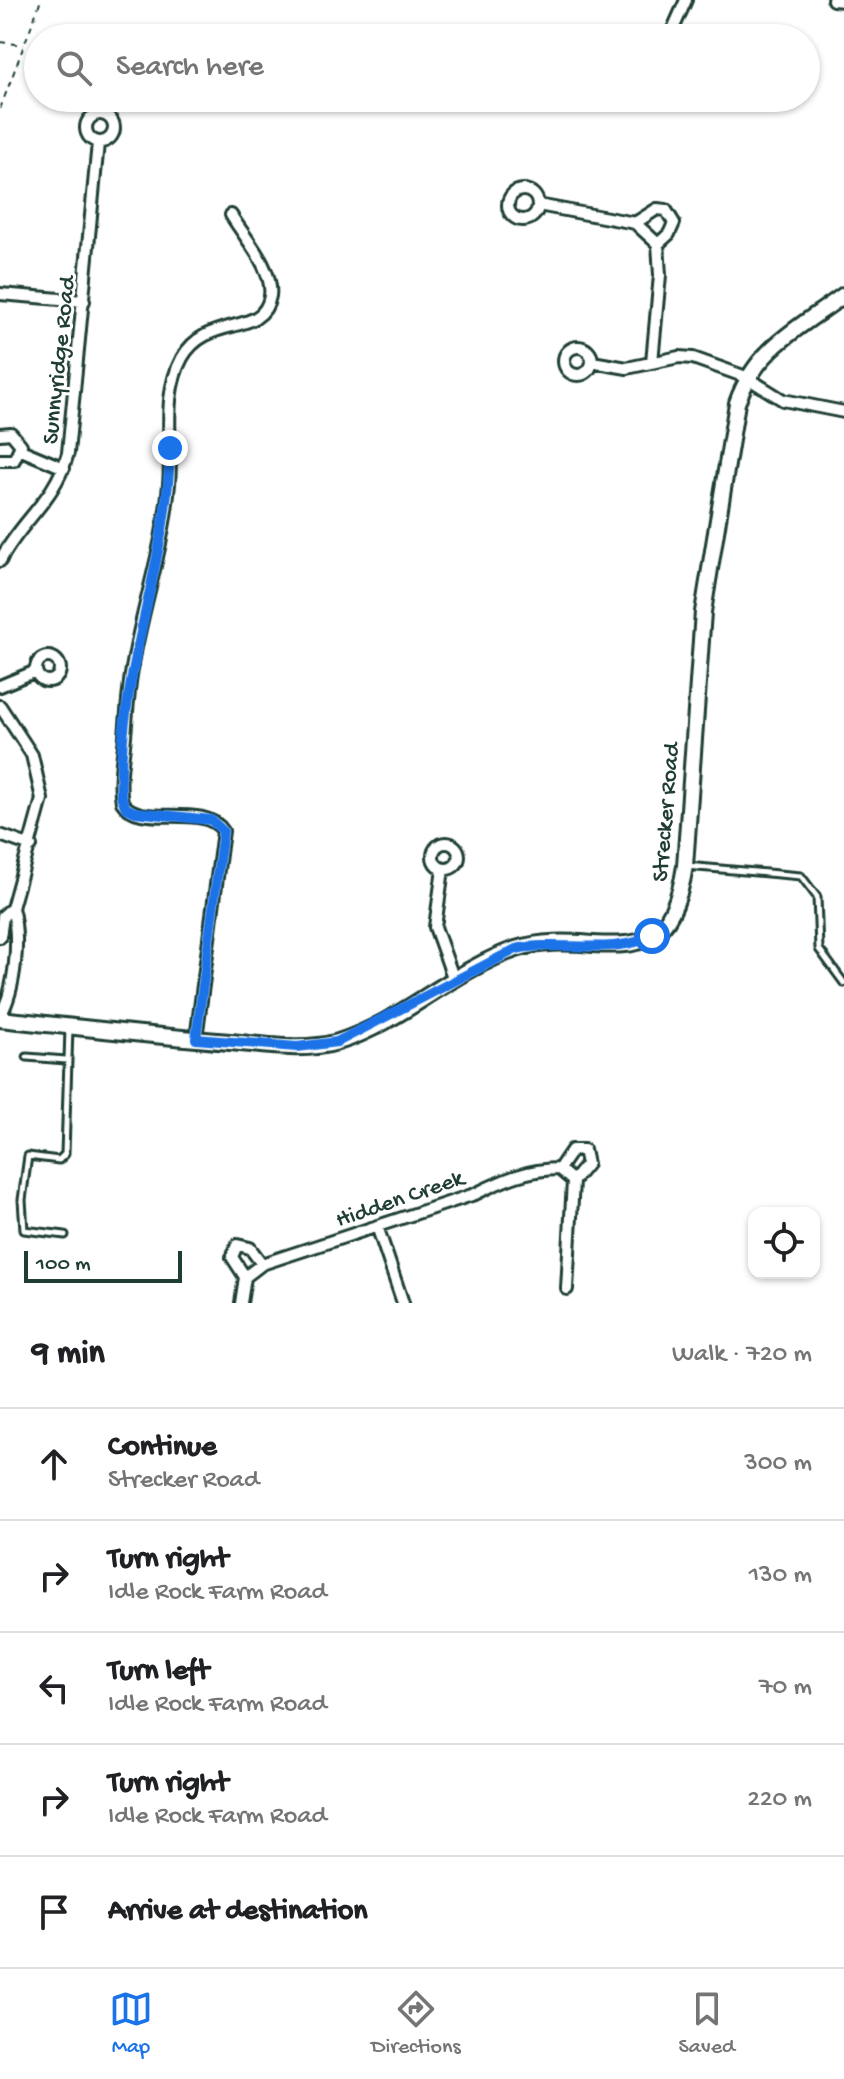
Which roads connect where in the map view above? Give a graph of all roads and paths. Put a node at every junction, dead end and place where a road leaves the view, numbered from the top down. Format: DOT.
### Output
graph roads {
  1 [pos="41,0"];
  2 [pos="686,0"];
  3 [pos="833,0"];
  4 [pos="844,1"];
  5 [pos="32,24"];
  6 [pos="675,24"];
  7 [pos="0,42"];
  8 [pos="24,45"];
  9 [pos="24,48"];
  10 [pos="0,109"];
  11 [pos="98,143"];
  12 [pos="538,205"];
  13 [pos="231,215"];
  14 [pos="635,223"];
  15 [pos="658,244"];
  16 [pos="0,294"];
  17 [pos="844,295"];
  18 [pos="84,301"];
  19 [pos="592,362"];
  20 [pos="652,362"];
  21 [pos="746,377"];
  22 [pos="844,412"];
  23 [pos="0,434"];
  24 [pos="21,450"];
  25 [pos="0,460"];
  26 [pos="64,468"];
  27 [pos="0,561"];
  28 [pos="36,671"];
  29 [pos="0,686"];
  30 [pos="0,706"];
  31 [pos="0,835"];
  32 [pos="31,846"];
  33 [pos="685,866"];
  34 [pos="443,869"];
  35 [pos="12,908"];
  36 [pos="0,937"];
  37 [pos="454,980"];
  38 [pos="844,983"];
  39 [pos="0,1017"];
  40 [pos="69,1027"];
  41 [pos="196,1039"];
  42 [pos="27,1057"];
  43 [pos="66,1060"];
  44 [pos="377,1226"];
  45 [pos="65,1235"];
  46 [pos="262,1264"];
  47 [pos="245,1277"];
  48 [pos="567,1289"];
  49 [pos="241,1303"];
  50 [pos="403,1303"];
  1 -- 5 [label="path"];
  2 -- 6 [label="street"];
  3 -- 4 [label="street"];
  7 -- 8 [label="path"];
  9 -- 10 [label="path"];
  11 -- 18 [label="street, Sunnyridge Road"];
  12 -- 14 [label="street"];
  13 -- 41 [label="street"];
  14 -- 15 [label="street"];
  14 -- 15 [label="street"];
  15 -- 20 [label="street"];
  16 -- 18 [label="street"];
  17 -- 21 [label="street, Strecker Road"];
  18 -- 26 [label="street, Sunnyridge Road"];
  19 -- 20 [label="street"];
  20 -- 21 [label="street"];
  21 -- 22 [label="street"];
  21 -- 33 [label="street, Strecker Road"];
  23 -- 24 [label="street"];
  24 -- 25 [label="street"];
  24 -- 26 [label="street"];
  26 -- 27 [label="street, Sunnyridge Road"];
  28 -- 29 [label="street"];
  30 -- 32 [label="street"];
  31 -- 32 [label="street"];
  32 -- 35 [label="street"];
  33 -- 37 [label="street, Strecker Road"];
  33 -- 38 [label="lane"];
  34 -- 37 [label="street"];
  35 -- 36 [label="street"];
  35 -- 39 [label="street"];
  37 -- 41 [label="street, Strecker Road"];
  39 -- 40 [label="street, Strecker Road"];
  40 -- 41 [label="street, Strecker Road"];
  40 -- 43 [label="lane"];
  42 -- 43 [label="lane"];
  43 -- 45 [label="lane"];
  44 -- 46 [label="street, Hidden Creek"];
  44 -- 48 [label="street, Hidden Creek"];
  44 -- 50 [label="street"];
  46 -- 47 [label="street, Hidden Creek"];
  46 -- 47 [label="street"];
  47 -- 49 [label="street"];
}
